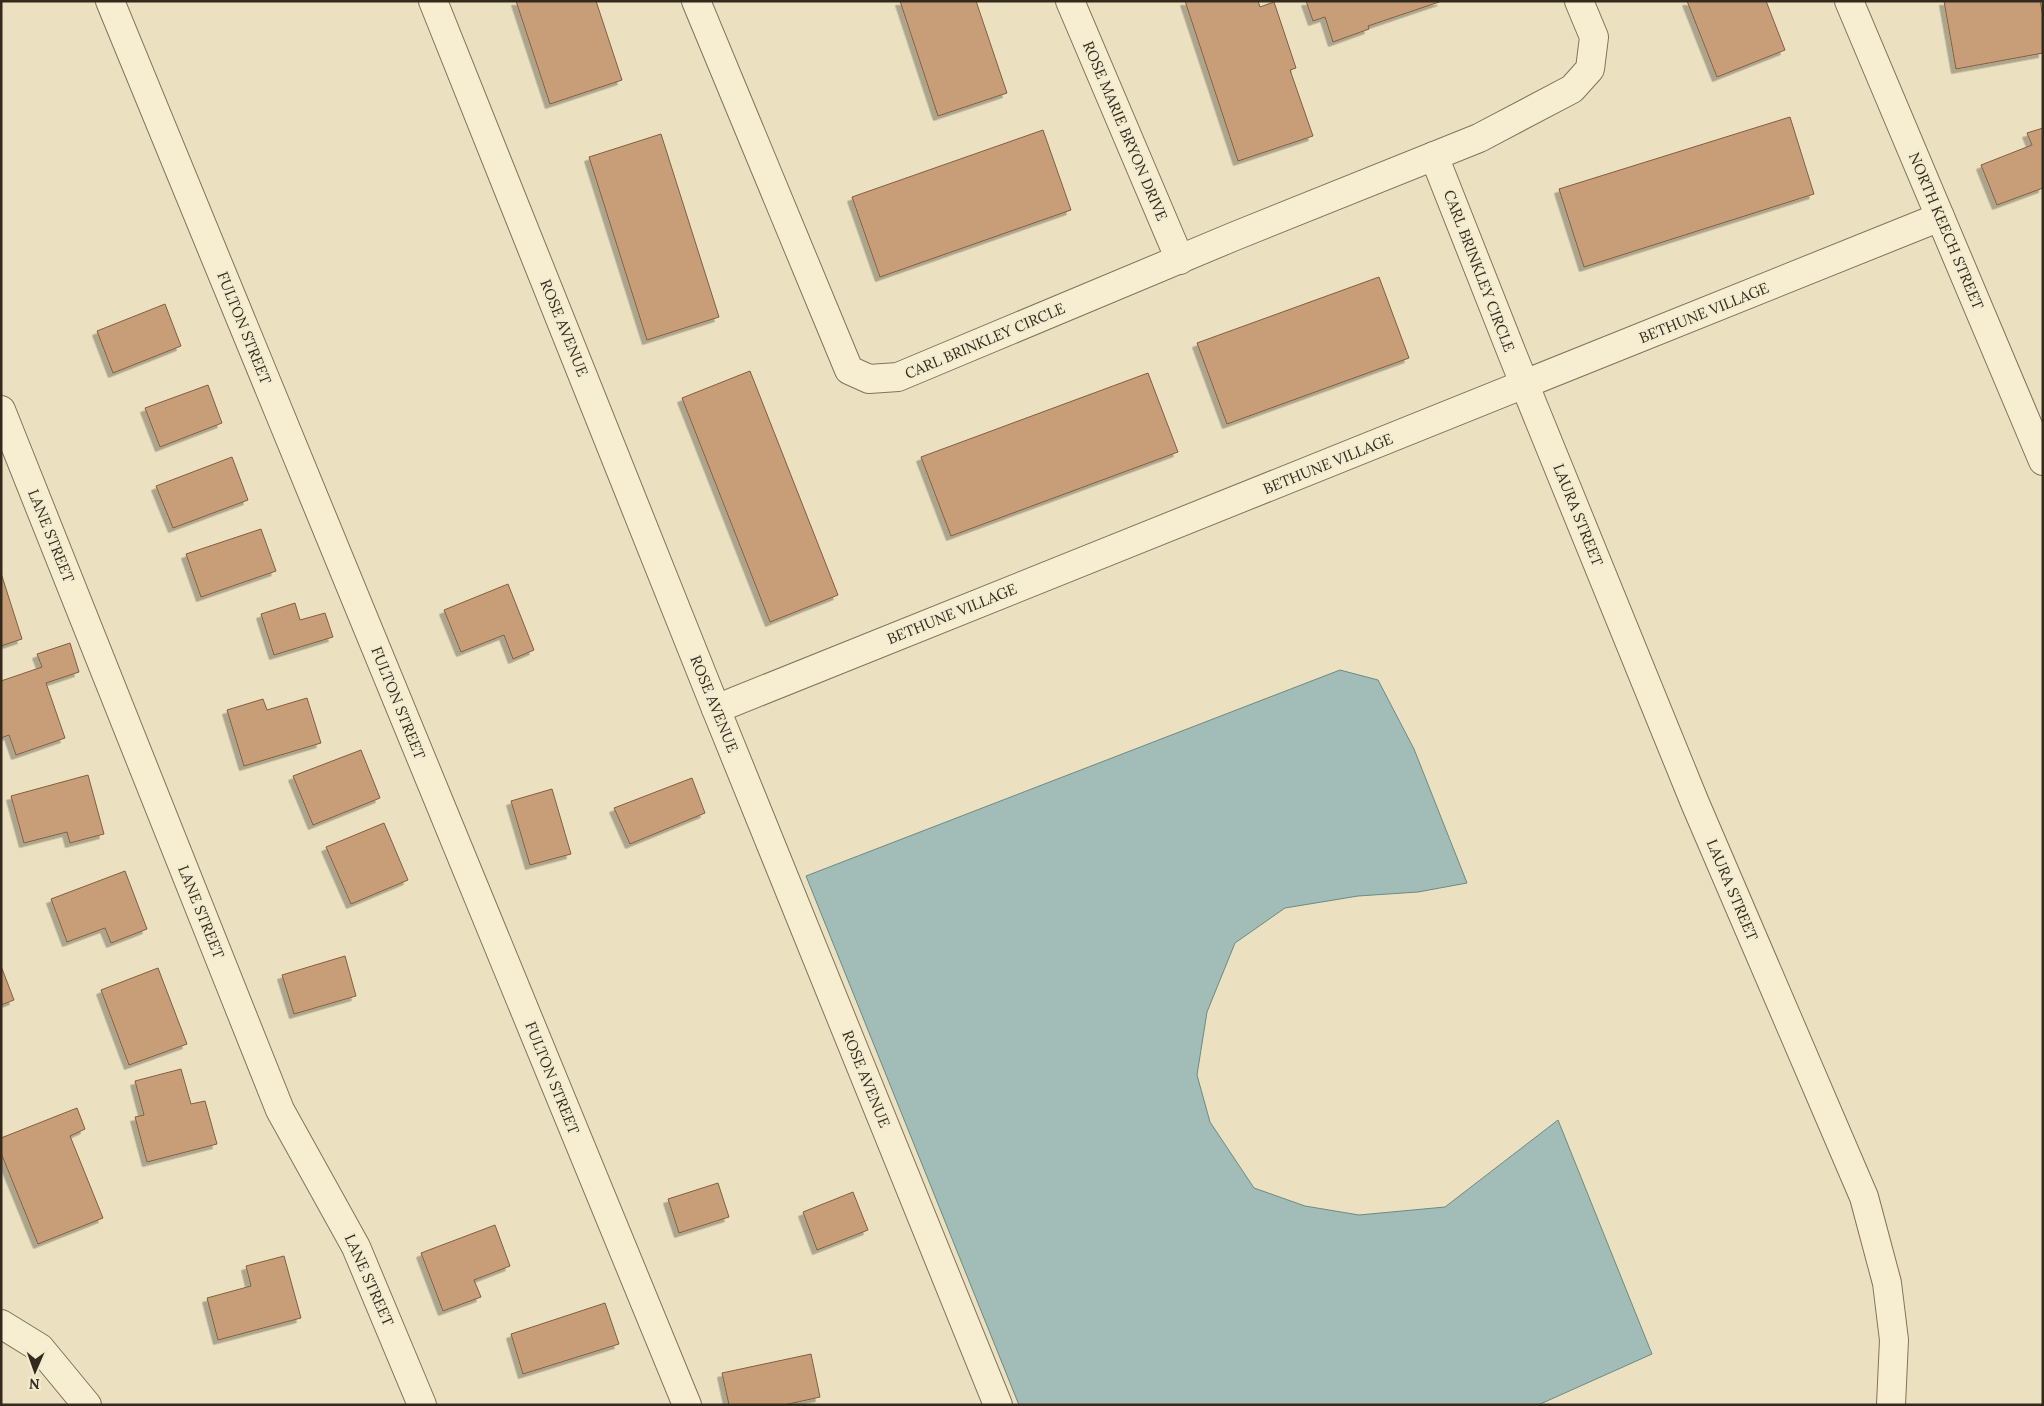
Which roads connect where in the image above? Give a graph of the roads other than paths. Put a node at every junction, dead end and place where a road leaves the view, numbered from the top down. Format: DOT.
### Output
graph roads {
  1 [pos="110,1"];
  2 [pos="434,1"];
  3 [pos="696,1"];
  4 [pos="1070,1"];
  5 [pos="1579,1"];
  6 [pos="1849,1"];
  7 [pos="1434,156"];
  8 [pos="1940,217"];
  9 [pos="1180,260"];
  10 [pos="1525,385"];
  11 [pos="1,410"];
  12 [pos="2043,462"];
  13 [pos="716,709"];
  14 [pos="1,1324"];
  15 [pos="88,1405"];
  16 [pos="422,1405"];
  17 [pos="687,1405"];
  18 [pos="998,1405"];
  19 [pos="1891,1405"];
  1 -- 17 [label="street, FULTON STREET"];
  2 -- 13 [label="street, ROSE AVENUE"];
  3 -- 9 [label="street, CARL BRINKLEY CIRCLE"];
  4 -- 9 [label="street, ROSE MARIE BRYON DRIVE"];
  5 -- 7 [label="street, CARL BRINKLEY CIRCLE"];
  6 -- 8 [label="street, NORTH KEECH STREET"];
  7 -- 9 [label="street, CARL BRINKLEY CIRCLE"];
  7 -- 10 [label="street, CARL BRINKLEY CIRCLE"];
  8 -- 10 [label="street, BETHUNE VILLAGE"];
  8 -- 12 [label="street, NORTH KEECH STREET"];
  10 -- 13 [label="street, BETHUNE VILLAGE"];
  10 -- 19 [label="street, LAURA STREET"];
  11 -- 16 [label="street, LANE STREET"];
  13 -- 18 [label="street, ROSE AVENUE"];
  14 -- 15 [label="street"];
}
